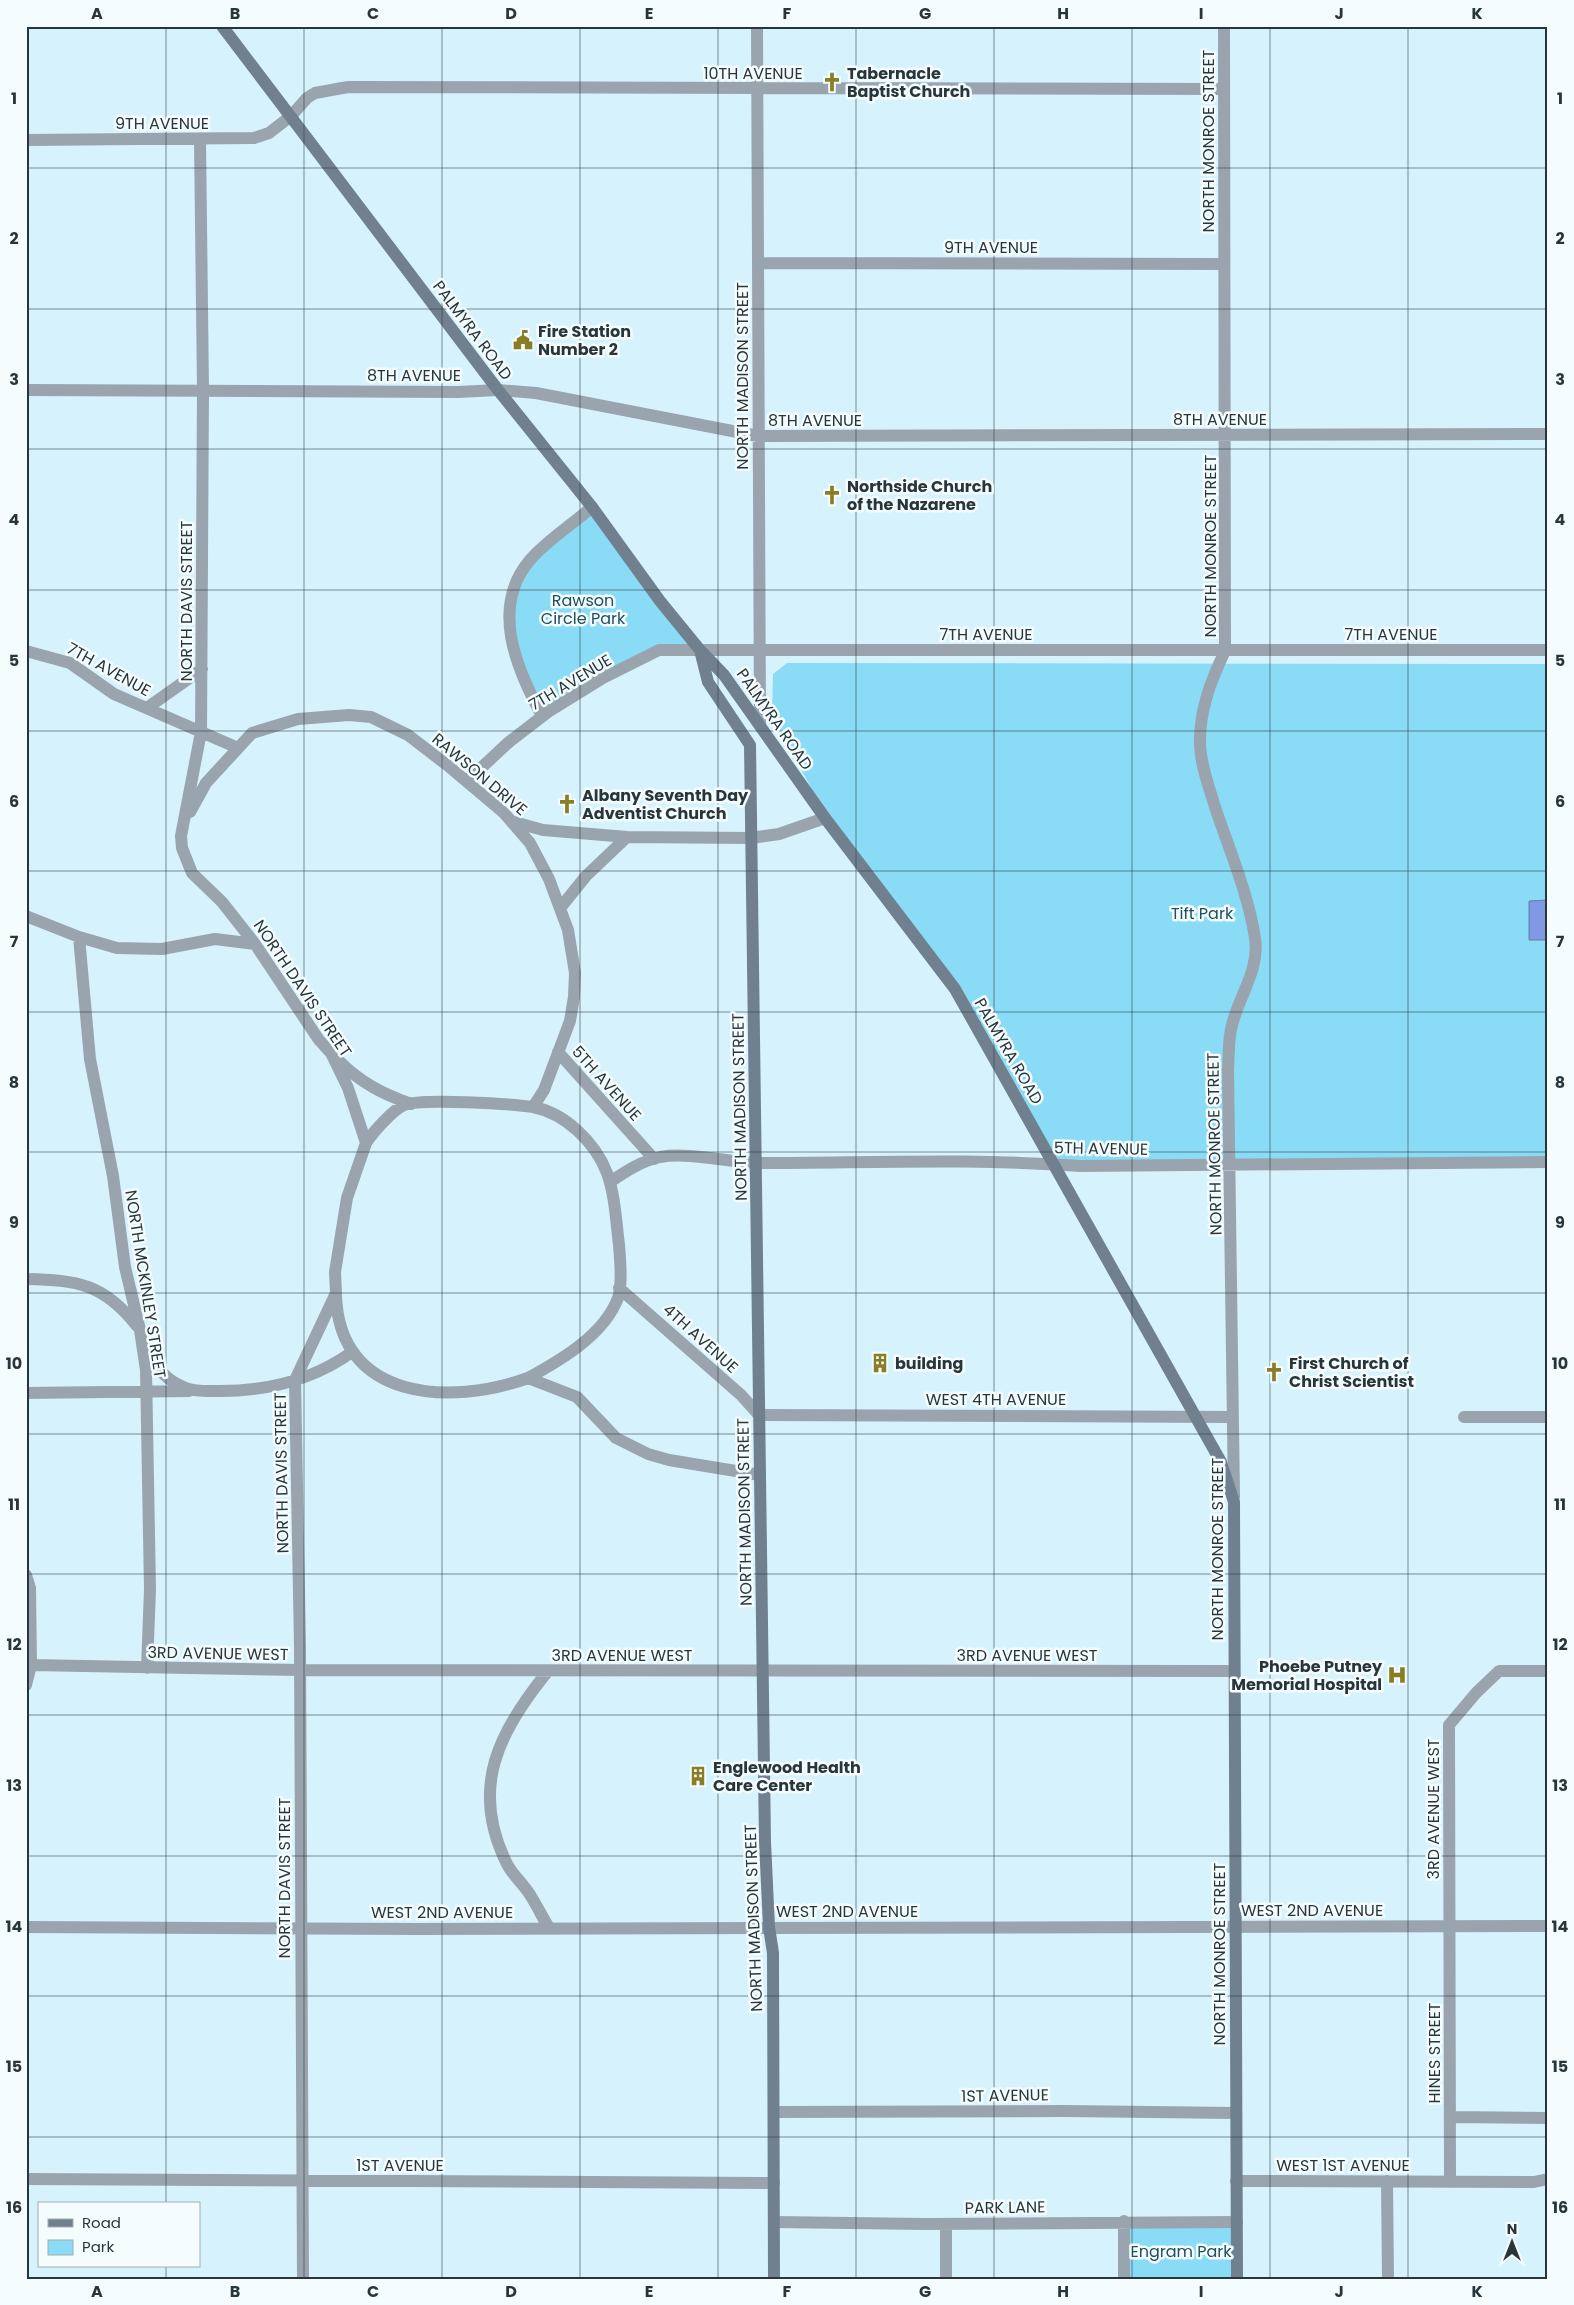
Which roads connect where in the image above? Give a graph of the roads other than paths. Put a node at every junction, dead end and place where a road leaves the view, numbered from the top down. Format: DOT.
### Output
graph roads {
  1 [pos="222,26"];
  2 [pos="757,26"];
  3 [pos="1224,26"];
  4 [pos="1224,89"];
  5 [pos="758,90"];
  6 [pos="291,116"];
  7 [pos="26,140"];
  8 [pos="200,140"];
  9 [pos="758,262"];
  10 [pos="1224,264"];
  11 [pos="26,390"];
  12 [pos="203,390"];
  13 [pos="498,390"];
  14 [pos="1548,434"];
  15 [pos="1226,435"];
  16 [pos="758,436"];
  17 [pos="592,508"];
  18 [pos="700,650"];
  19 [pos="1548,650"];
  20 [pos="26,651"];
  21 [pos="761,651"];
  22 [pos="1225,651"];
  23 [pos="202,669"];
  24 [pos="147,708"];
  25 [pos="542,716"];
  26 [pos="760,725"];
  27 [pos="202,732"];
  28 [pos="750,745"];
  29 [pos="238,748"];
  30 [pos="467,781"];
  31 [pos="826,818"];
  32 [pos="514,822"];
  33 [pos="184,825"];
  34 [pos="627,837"];
  35 [pos="751,838"];
  36 [pos="561,907"];
  37 [pos="26,916"];
  38 [pos="79,937"];
  39 [pos="254,944"];
  40 [pos="558,1052"];
  41 [pos="331,1053"];
  42 [pos="411,1104"];
  43 [pos="533,1107"];
  44 [pos="366,1144"];
  45 [pos="654,1159"];
  46 [pos="1548,1162"];
  47 [pos="756,1163"];
  48 [pos="1231,1163"];
  49 [pos="1054,1164"];
  50 [pos="610,1182"];
  51 [pos="26,1279"];
  52 [pos="619,1288"];
  53 [pos="336,1292"];
  54 [pos="140,1330"];
  55 [pos="143,1346"];
  56 [pos="352,1352"];
  57 [pos="528,1378"];
  58 [pos="295,1380"];
  59 [pos="192,1390"];
  60 [pos="146,1392"];
  61 [pos="26,1393"];
  62 [pos="759,1416"];
  63 [pos="1194,1416"];
  64 [pos="1232,1417"];
  65 [pos="1464,1417"];
  66 [pos="1548,1417"];
  67 [pos="760,1475"];
  68 [pos="1234,1502"];
  69 [pos="26,1575"];
  70 [pos="31,1665"];
  71 [pos="147,1668"];
  72 [pos="300,1670"];
  73 [pos="548,1671"];
  74 [pos="763,1671"];
  75 [pos="1234,1671"];
  76 [pos="1548,1671"];
  77 [pos="26,1685"];
  78 [pos="1236,1926"];
  79 [pos="1450,1926"];
  80 [pos="1548,1926"];
  81 [pos="26,1927"];
  82 [pos="769,1927"];
  83 [pos="300,1928"];
  84 [pos="549,1928"];
  85 [pos="774,2112"];
  86 [pos="1236,2112"];
  87 [pos="1450,2117"];
  88 [pos="1548,2118"];
  89 [pos="1548,2178"];
  90 [pos="26,2179"];
  91 [pos="1450,2180"];
  92 [pos="302,2181"];
  93 [pos="1236,2181"];
  94 [pos="1387,2181"];
  95 [pos="774,2183"];
  96 [pos="1124,2221"];
  97 [pos="774,2222"];
  98 [pos="1237,2222"];
  99 [pos="946,2224"];
  100 [pos="303,2279"];
  101 [pos="774,2279"];
  102 [pos="946,2279"];
  103 [pos="1124,2279"];
  104 [pos="1237,2279"];
  105 [pos="1388,2279"];
  1 -- 6 [label="main road, PALMYRA ROAD"];
  2 -- 5 [label="street, NORTH MADISON STREET"];
  3 -- 4 [label="street, NORTH MONROE STREET"];
  4 -- 5 [label="street, 10TH AVENUE"];
  4 -- 10 [label="street, NORTH MONROE STREET"];
  5 -- 6 [label="street, 10TH AVENUE"];
  5 -- 9 [label="street, NORTH MADISON STREET"];
  6 -- 8 [label="street, 9TH AVENUE"];
  6 -- 13 [label="main road, PALMYRA ROAD"];
  7 -- 8 [label="street, 9TH AVENUE"];
  8 -- 12 [label="street, NORTH DAVIS STREET"];
  9 -- 10 [label="street, 9TH AVENUE"];
  9 -- 16 [label="street, NORTH MADISON STREET"];
  10 -- 15 [label="street, NORTH MONROE STREET"];
  11 -- 12 [label="street, 8TH AVENUE"];
  12 -- 13 [label="street, 8TH AVENUE"];
  12 -- 23 [label="street, NORTH DAVIS STREET"];
  13 -- 16 [label="street, 8TH AVENUE"];
  13 -- 17 [label="main road, PALMYRA ROAD"];
  14 -- 15 [label="street, 8TH AVENUE"];
  15 -- 16 [label="street, 8TH AVENUE"];
  15 -- 22 [label="street, NORTH MONROE STREET"];
  16 -- 21 [label="street, NORTH MADISON STREET"];
  17 -- 18 [label="main road, PALMYRA ROAD"];
  17 -- 25 [label="street"];
  18 -- 21 [label="street, 7TH AVENUE"];
  18 -- 25 [label="street, 7TH AVENUE"];
  18 -- 26 [label="main road, PALMYRA ROAD"];
  18 -- 28 [label="main road, PALMYRA ROAD"];
  19 -- 22 [label="street, 7TH AVENUE"];
  20 -- 24 [label="street, 7TH AVENUE"];
  21 -- 22 [label="street, 7TH AVENUE"];
  21 -- 26 [label="street, NORTH MADISON STREET"];
  22 -- 48 [label="street, NORTH MONROE STREET"];
  23 -- 24 [label="street"];
  23 -- 27 [label="street, NORTH DAVIS STREET"];
  24 -- 27 [label="street, 7TH AVENUE"];
  25 -- 30 [label="street, 7TH AVENUE"];
  26 -- 31 [label="main road, PALMYRA ROAD"];
  27 -- 29 [label="street"];
  27 -- 33 [label="street, NORTH DAVIS STREET"];
  28 -- 35 [label="main road, NORTH MADISON STREET"];
  29 -- 30 [label="street, RAWSON DRIVE"];
  29 -- 33 [label="street, RAWSON DRIVE"];
  30 -- 32 [label="street, RAWSON DRIVE"];
  31 -- 35 [label="street"];
  31 -- 49 [label="main road, PALMYRA ROAD"];
  32 -- 34 [label="street"];
  32 -- 36 [label="street, RAWSON DRIVE"];
  33 -- 39 [label="street, NORTH DAVIS STREET"];
  34 -- 35 [label="street"];
  34 -- 36 [label="street"];
  35 -- 47 [label="main road, NORTH MADISON STREET"];
  36 -- 40 [label="street, RAWSON DRIVE"];
  37 -- 38 [label="street"];
  38 -- 39 [label="street"];
  38 -- 54 [label="street, NORTH MCKINLEY STREET"];
  39 -- 41 [label="street, NORTH DAVIS STREET"];
  40 -- 43 [label="street, 5TH AVENUE"];
  40 -- 45 [label="street, 5TH AVENUE"];
  41 -- 42 [label="street"];
  41 -- 44 [label="street, NORTH DAVIS STREET"];
  42 -- 43 [label="street"];
  42 -- 44 [label="street"];
  43 -- 50 [label="street"];
  44 -- 53 [label="street, NORTH DAVIS STREET"];
  45 -- 47 [label="street, 5TH AVENUE"];
  45 -- 50 [label="street, 5TH AVENUE"];
  46 -- 48 [label="street, 5TH AVENUE"];
  47 -- 49 [label="street, 5TH AVENUE"];
  47 -- 62 [label="main road, NORTH MADISON STREET"];
  48 -- 49 [label="street, 5TH AVENUE"];
  48 -- 64 [label="street, NORTH MONROE STREET"];
  49 -- 63 [label="main road, PALMYRA ROAD"];
  50 -- 52 [label="street"];
  51 -- 54 [label="street"];
  52 -- 57 [label="street"];
  52 -- 62 [label="street, 4TH AVENUE"];
  53 -- 56 [label="street"];
  53 -- 58 [label="street, NORTH DAVIS STREET"];
  54 -- 55 [label="street, NORTH MCKINLEY STREET"];
  55 -- 59 [label="street"];
  55 -- 60 [label="street, NORTH MCKINLEY STREET"];
  56 -- 57 [label="street"];
  56 -- 58 [label="street"];
  57 -- 67 [label="street"];
  58 -- 59 [label="street"];
  58 -- 72 [label="street, NORTH DAVIS STREET"];
  59 -- 60 [label="street"];
  60 -- 61 [label="street"];
  60 -- 71 [label="street, NORTH MCKINLEY STREET"];
  62 -- 63 [label="street, WEST 4TH AVENUE"];
  62 -- 67 [label="main road, NORTH MADISON STREET"];
  63 -- 64 [label="street, WEST 4TH AVENUE"];
  63 -- 68 [label="main road, PALMYRA ROAD"];
  64 -- 68 [label="street, NORTH MONROE STREET"];
  65 -- 66 [label="street"];
  67 -- 74 [label="main road, NORTH MADISON STREET"];
  68 -- 75 [label="main road, NORTH MONROE STREET"];
  69 -- 70 [label="street"];
  70 -- 71 [label="street, 3RD AVENUE WEST"];
  70 -- 77 [label="street"];
  71 -- 72 [label="street, 3RD AVENUE WEST"];
  72 -- 73 [label="street, 3RD AVENUE WEST"];
  72 -- 83 [label="street, NORTH DAVIS STREET"];
  73 -- 74 [label="street, 3RD AVENUE WEST"];
  73 -- 84 [label="street"];
  74 -- 75 [label="street, 3RD AVENUE WEST"];
  74 -- 82 [label="main road, NORTH MADISON STREET"];
  75 -- 78 [label="main road, NORTH MONROE STREET"];
  76 -- 79 [label="street, 3RD AVENUE WEST"];
  78 -- 79 [label="street, WEST 2ND AVENUE"];
  78 -- 82 [label="street, WEST 2ND AVENUE"];
  78 -- 86 [label="main road, NORTH MONROE STREET"];
  79 -- 80 [label="street, WEST 2ND AVENUE"];
  79 -- 87 [label="street, HINES STREET"];
  81 -- 83 [label="street, WEST 2ND AVENUE"];
  82 -- 84 [label="street, WEST 2ND AVENUE"];
  82 -- 85 [label="main road, NORTH MADISON STREET"];
  83 -- 84 [label="street, WEST 2ND AVENUE"];
  83 -- 92 [label="street, NORTH DAVIS STREET"];
  85 -- 86 [label="street, 1ST AVENUE"];
  85 -- 95 [label="main road, NORTH MADISON STREET"];
  86 -- 93 [label="main road, NORTH MONROE STREET"];
  87 -- 88 [label="street"];
  87 -- 91 [label="street, HINES STREET"];
  89 -- 91 [label="street, WEST 1ST AVENUE"];
  90 -- 92 [label="street, 1ST AVENUE"];
  91 -- 94 [label="street, WEST 1ST AVENUE"];
  92 -- 95 [label="street, 1ST AVENUE"];
  92 -- 100 [label="street, NORTH DAVIS STREET"];
  93 -- 94 [label="street, WEST 1ST AVENUE"];
  93 -- 98 [label="main road, NORTH MONROE STREET"];
  94 -- 105 [label="street"];
  95 -- 97 [label="main road, NORTH MADISON STREET"];
  96 -- 98 [label="street, PARK LANE"];
  96 -- 99 [label="street, PARK LANE"];
  96 -- 103 [label="street"];
  97 -- 99 [label="street, PARK LANE"];
  97 -- 101 [label="main road, NORTH MADISON STREET"];
  98 -- 104 [label="main road, NORTH MONROE STREET"];
  99 -- 102 [label="street"];
}
